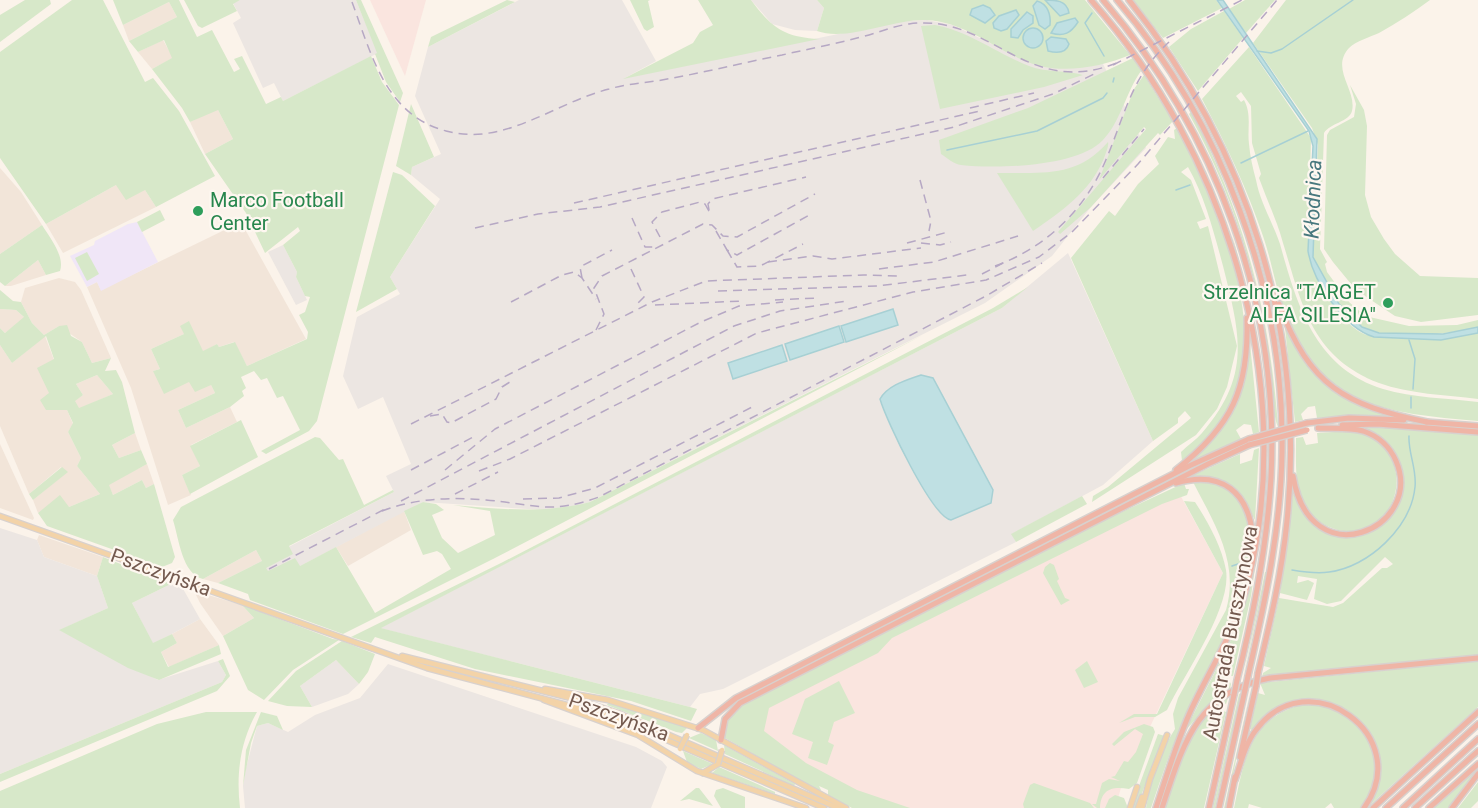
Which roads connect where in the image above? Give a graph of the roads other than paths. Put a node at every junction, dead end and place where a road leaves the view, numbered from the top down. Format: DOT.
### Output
graph roads {
  1 [pos="1091,0"];
  2 [pos="1103,0"];
  3 [pos="1117,0"];
  4 [pos="1129,0"];
  5 [pos="1272,285"];
  6 [pos="1247,308"];
  7 [pos="1427,422"];
  8 [pos="1307,426"];
  9 [pos="1478,426"];
  10 [pos="1318,428"];
  11 [pos="1478,432"];
  12 [pos="1249,442"];
  13 [pos="1291,466"];
  14 [pos="1162,480"];
  15 [pos="1163,487"];
  16 [pos="0,516"];
  17 [pos="1254,551"];
  18 [pos="389,654"];
  19 [pos="1478,658"];
  20 [pos="513,684"];
  21 [pos="530,695"];
  22 [pos="1478,712"];
  23 [pos="1478,724"];
  24 [pos="698,728"];
  25 [pos="1167,735"];
  26 [pos="1478,739"];
  27 [pos="721,740"];
  28 [pos="1478,751"];
  29 [pos="681,761"];
  30 [pos="1478,764"];
  31 [pos="703,772"];
  32 [pos="1478,774"];
  33 [pos="1449,777"];
  34 [pos="1235,780"];
  35 [pos="1137,787"];
  36 [pos="806,808"];
  37 [pos="824,808"];
  38 [pos="838,808"];
  39 [pos="846,808"];
  40 [pos="1130,808"];
  41 [pos="1140,808"];
  42 [pos="1156,808"];
  43 [pos="1162,808"];
  44 [pos="1209,808"];
  45 [pos="1219,808"];
  46 [pos="1228,808"];
  47 [pos="1364,808"];
  48 [pos="1373,808"];
  49 [pos="1386,808"];
  50 [pos="1403,808"];
  51 [pos="1415,808"];
  52 [pos="1421,808"];
  53 [pos="1429,808"];
  54 [pos="1452,808"];
  1 -- 6 [label="highway"];
  2 -- 44 [label="highway, Autostrada Bursztynowa, bridge"];
  3 -- 45 [label="highway, Autostrada Bursztynowa, bridge"];
  4 -- 5 [label="highway"];
  5 -- 7 [label="highway"];
  5 -- 13 [label="highway"];
  6 -- 14 [label="highway"];
  6 -- 17 [label="highway"];
  7 -- 8 [label="highway"];
  7 -- 9 [label="highway"];
  8 -- 10 [label="highway"];
  8 -- 12 [label="highway, bridge"];
  10 -- 11 [label="highway"];
  10 -- 13 [label="highway"];
  12 -- 14 [label="highway"];
  12 -- 15 [label="highway"];
  13 -- 34 [label="highway, bridge"];
  14 -- 24 [label="highway"];
  15 -- 17 [label="highway"];
  15 -- 27 [label="highway"];
  16 -- 18 [label="main road, Pszczyńska"];
  17 -- 42 [label="highway"];
  18 -- 20 [label="main road, Pszczyńska"];
  18 -- 21 [label="main road, Pszczyńska"];
  19 -- 43 [label="highway"];
  20 -- 24 [label="main road"];
  20 -- 38 [label="main road, Pszczyńska"];
  21 -- 29 [label="main road"];
  21 -- 37 [label="main road, Pszczyńska"];
  22 -- 48 [label="highway"];
  23 -- 49 [label="highway"];
  24 -- 27 [label="main road"];
  24 -- 29 [label="main road, bridge"];
  25 -- 41 [label="main road"];
  26 -- 50 [label="highway"];
  27 -- 31 [label="main road, bridge"];
  27 -- 39 [label="main road"];
  28 -- 33 [label="highway"];
  29 -- 31 [label="main road"];
  30 -- 53 [label="highway"];
  31 -- 36 [label="main road"];
  32 -- 54 [label="highway"];
  33 -- 51 [label="highway"];
  33 -- 52 [label="highway"];
  34 -- 46 [label="highway"];
  34 -- 47 [label="highway"];
  35 -- 40 [label="main road"];
}
